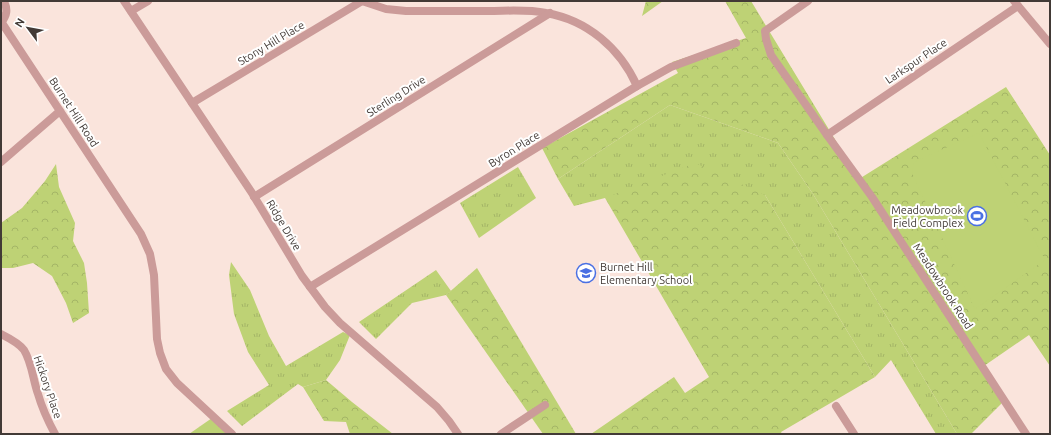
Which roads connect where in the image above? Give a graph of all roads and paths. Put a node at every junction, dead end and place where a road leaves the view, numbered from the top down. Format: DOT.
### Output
graph roads {
  1 [pos="4,1"];
  2 [pos="124,1"];
  3 [pos="148,1"];
  4 [pos="362,1"];
  5 [pos="808,1"];
  6 [pos="1016,3"];
  7 [pos="131,11"];
  8 [pos="550,14"];
  9 [pos="1,23"];
  10 [pos="736,43"];
  11 [pos="1050,44"];
  12 [pos="637,86"];
  13 [pos="192,103"];
  14 [pos="60,111"];
  15 [pos="827,135"];
  16 [pos="1,162"];
  17 [pos="254,197"];
  18 [pos="310,287"];
  19 [pos="1,334"];
  20 [pos="545,405"];
  21 [pos="836,406"];
  22 [pos="55,434"];
  23 [pos="232,434"];
  24 [pos="458,434"];
  25 [pos="501,434"];
  26 [pos="854,434"];
  27 [pos="1026,434"];
  1 -- 9 [label="street, Burnet Hill Road"];
  2 -- 7 [label="street, Ridge Drive"];
  3 -- 7 [label="street"];
  4 -- 8 [label="street"];
  4 -- 13 [label="street, Stony Hill Place"];
  5 -- 15 [label="street, Meadowbrook Road"];
  6 -- 11 [label="street"];
  6 -- 15 [label="street, Larkspur Place"];
  7 -- 13 [label="street, Ridge Drive"];
  8 -- 12 [label="street"];
  8 -- 17 [label="street, Sterling Drive"];
  9 -- 14 [label="street, Burnet Hill Road"];
  10 -- 12 [label="street, Byron Place"];
  12 -- 18 [label="street, Byron Place"];
  13 -- 17 [label="street, Ridge Drive"];
  14 -- 16 [label="street"];
  14 -- 23 [label="street, Burnet Hill Road"];
  15 -- 27 [label="street, Meadowbrook Road"];
  17 -- 18 [label="street, Ridge Drive"];
  18 -- 24 [label="street, Ridge Drive"];
  19 -- 22 [label="street, Hickory Place"];
  20 -- 25 [label="street"];
  21 -- 26 [label="street"];
}
